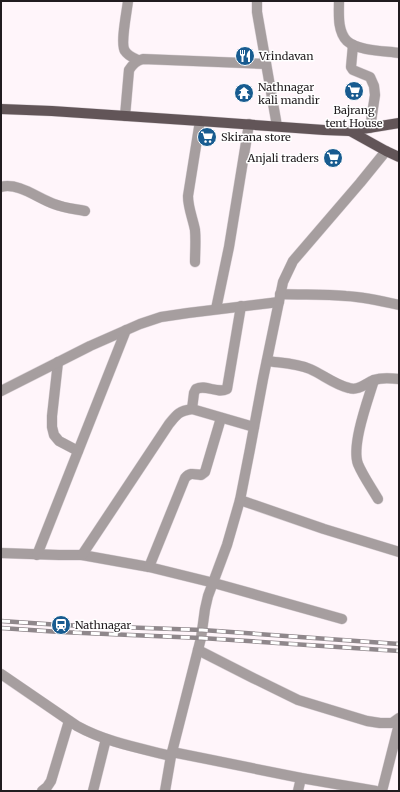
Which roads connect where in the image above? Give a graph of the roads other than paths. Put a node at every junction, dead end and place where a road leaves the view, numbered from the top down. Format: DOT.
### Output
graph roads {
  1 [pos="128,1"];
  2 [pos="257,1"];
  3 [pos="339,1"];
  4 [pos="353,44"];
  5 [pos="399,53"];
  6 [pos="138,60"];
  7 [pos="266,64"];
  8 [pos="1,109"];
  9 [pos="125,116"];
  10 [pos="200,121"];
  11 [pos="399,123"];
  12 [pos="249,124"];
  13 [pos="277,126"];
  14 [pos="370,128"];
  15 [pos="350,131"];
  16 [pos="386,151"];
  17 [pos="399,157"];
  18 [pos="1,187"];
  19 [pos="85,211"];
  20 [pos="195,262"];
  21 [pos="280,298"];
  22 [pos="399,305"];
  23 [pos="241,306"];
  24 [pos="216,309"];
  25 [pos="126,330"];
  26 [pos="267,361"];
  27 [pos="58,362"];
  28 [pos="399,379"];
  29 [pos="374,380"];
  30 [pos="1,391"];
  31 [pos="192,410"];
  32 [pos="221,418"];
  33 [pos="254,428"];
  34 [pos="78,451"];
  35 [pos="378,499"];
  36 [pos="240,500"];
  37 [pos="399,552"];
  38 [pos="1,553"];
  39 [pos="37,555"];
  40 [pos="82,555"];
  41 [pos="148,567"];
  42 [pos="214,582"];
  43 [pos="342,619"];
  44 [pos="198,650"];
  45 [pos="1,674"];
  46 [pos="399,718"];
  47 [pos="68,721"];
  48 [pos="398,730"];
  49 [pos="106,739"];
  50 [pos="172,754"];
  51 [pos="301,778"];
  52 [pos="49,790"];
  53 [pos="93,791"];
  54 [pos="165,791"];
  55 [pos="298,791"];
  56 [pos="376,791"];
  57 [pos="382,791"];
  1 -- 6 [label="street"];
  2 -- 7 [label="street"];
  3 -- 4 [label="street"];
  4 -- 5 [label="street"];
  4 -- 14 [label="street"];
  6 -- 7 [label="street"];
  6 -- 9 [label="street"];
  7 -- 13 [label="street"];
  8 -- 9 [label="main road"];
  9 -- 10 [label="main road"];
  10 -- 12 [label="main road"];
  10 -- 20 [label="street"];
  11 -- 14 [label="main road"];
  12 -- 13 [label="main road"];
  12 -- 24 [label="street"];
  13 -- 15 [label="main road"];
  14 -- 15 [label="main road"];
  15 -- 16 [label="main road"];
  16 -- 17 [label="main road"];
  16 -- 21 [label="street"];
  18 -- 19 [label="street"];
  21 -- 22 [label="street"];
  21 -- 23 [label="street"];
  21 -- 26 [label="street"];
  23 -- 24 [label="street"];
  23 -- 31 [label="street"];
  24 -- 25 [label="street"];
  25 -- 27 [label="street"];
  25 -- 34 [label="street"];
  26 -- 29 [label="street"];
  26 -- 33 [label="street"];
  27 -- 30 [label="street"];
  27 -- 34 [label="street"];
  28 -- 29 [label="street"];
  29 -- 35 [label="street"];
  31 -- 32 [label="street"];
  31 -- 40 [label="street"];
  32 -- 33 [label="street"];
  32 -- 41 [label="street"];
  33 -- 36 [label="street"];
  34 -- 39 [label="street"];
  36 -- 37 [label="street"];
  36 -- 42 [label="street"];
  38 -- 39 [label="street"];
  39 -- 40 [label="street"];
  40 -- 41 [label="street"];
  41 -- 42 [label="street"];
  42 -- 43 [label="street"];
  42 -- 44 [label="street"];
  44 -- 46 [label="street"];
  44 -- 50 [label="street"];
  45 -- 47 [label="street"];
  47 -- 49 [label="street"];
  47 -- 52 [label="street"];
  48 -- 57 [label="street"];
  49 -- 50 [label="street"];
  49 -- 53 [label="street"];
  50 -- 51 [label="street"];
  50 -- 54 [label="street"];
  51 -- 55 [label="street"];
  51 -- 56 [label="street"];
}
